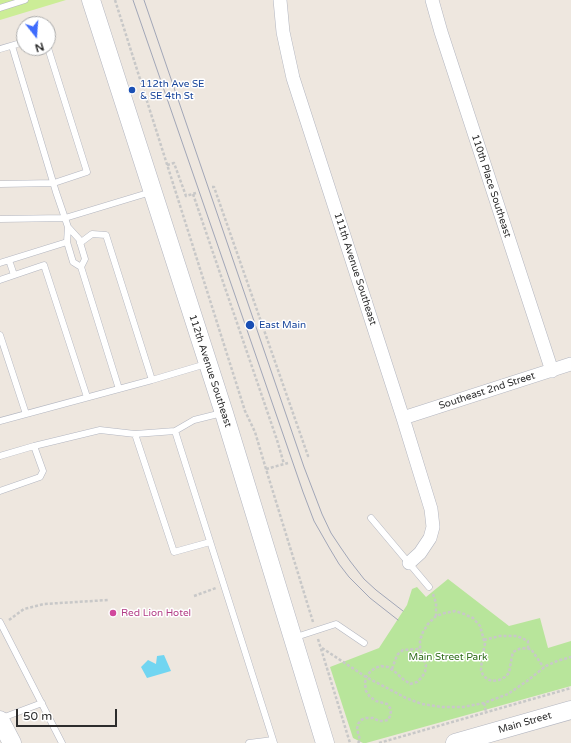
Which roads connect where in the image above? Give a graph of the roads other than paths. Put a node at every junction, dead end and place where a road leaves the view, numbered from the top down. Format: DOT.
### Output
graph roads {
  1 [pos="25,0"];
  2 [pos="91,0"];
  3 [pos="280,0"];
  4 [pos="432,0"];
  5 [pos="0,8"];
  6 [pos="16,45"];
  7 [pos="12,46"];
  8 [pos="0,49"];
  9 [pos="51,56"];
  10 [pos="54,183"];
  11 [pos="0,184"];
  12 [pos="152,191"];
  13 [pos="65,218"];
  14 [pos="0,219"];
  15 [pos="68,227"];
  16 [pos="67,242"];
  17 [pos="80,243"];
  18 [pos="9,260"];
  19 [pos="0,263"];
  20 [pos="81,267"];
  21 [pos="14,275"];
  22 [pos="0,280"];
  23 [pos="0,335"];
  24 [pos="208,363"];
  25 [pos="571,364"];
  26 [pos="552,370"];
  27 [pos="152,380"];
  28 [pos="119,389"];
  29 [pos="87,397"];
  30 [pos="224,413"];
  31 [pos="26,414"];
  32 [pos="403,418"];
  33 [pos="0,421"];
  34 [pos="175,431"];
  35 [pos="135,434"];
  36 [pos="34,446"];
  37 [pos="0,456"];
  38 [pos="0,491"];
  39 [pos="371,518"];
  40 [pos="210,542"];
  41 [pos="409,563"];
  42 [pos="429,587"];
  43 [pos="1,624"];
  44 [pos="292,638"];
  45 [pos="364,643"];
  46 [pos="42,703"];
  47 [pos="571,710"];
  48 [pos="0,720"];
  49 [pos="273,742"];
  50 [pos="12,743"];
  51 [pos="62,743"];
  52 [pos="249,743"];
  53 [pos="325,743"];
  54 [pos="455,743"];
  1 -- 5 [label="lane"];
  2 -- 12 [label="main road, 112th Avenue Southeast"];
  3 -- 32 [label="street, 111th Avenue Southeast"];
  4 -- 26 [label="street, 110th Place Southeast"];
  6 -- 7 [label="lane"];
  7 -- 8 [label="lane"];
  7 -- 10 [label="lane"];
  9 -- 10 [label="lane"];
  10 -- 11 [label="lane"];
  10 -- 13 [label="lane"];
  12 -- 13 [label="lane"];
  12 -- 24 [label="main road, 112th Avenue Southeast"];
  13 -- 14 [label="lane"];
  13 -- 15 [label="lane"];
  15 -- 16 [label="lane"];
  15 -- 17 [label="lane"];
  16 -- 18 [label="lane"];
  16 -- 20 [label="lane"];
  17 -- 20 [label="lane"];
  17 -- 27 [label="lane"];
  18 -- 19 [label="lane"];
  18 -- 21 [label="lane"];
  20 -- 28 [label="lane"];
  21 -- 22 [label="lane"];
  21 -- 29 [label="lane"];
  23 -- 31 [label="lane"];
  24 -- 27 [label="lane"];
  24 -- 30 [label="main road, 112th Avenue Southeast"];
  25 -- 26 [label="street, Southeast 2nd Street"];
  26 -- 32 [label="street, Southeast 2nd Street"];
  27 -- 28 [label="lane"];
  28 -- 29 [label="lane"];
  29 -- 31 [label="lane"];
  30 -- 34 [label="lane"];
  30 -- 44 [label="main road, 112th Avenue Southeast"];
  31 -- 33 [label="lane"];
  32 -- 41 [label="street, 111th Avenue Southeast"];
  34 -- 35 [label="lane"];
  34 -- 40 [label="lane"];
  35 -- 36 [label="lane"];
  35 -- 40 [label="lane"];
  36 -- 37 [label="lane"];
  36 -- 38 [label="lane"];
  39 -- 41 [label="lane"];
  40 -- 49 [label="lane"];
  41 -- 42 [label="lane"];
  43 -- 46 [label="lane"];
  44 -- 45 [label="lane"];
  44 -- 53 [label="main road, 112th Avenue Southeast"];
  46 -- 48 [label="lane"];
  46 -- 51 [label="lane"];
  47 -- 54 [label="main road, Main Street"];
  48 -- 50 [label="main road"];
  49 -- 52 [label="lane"];
}
